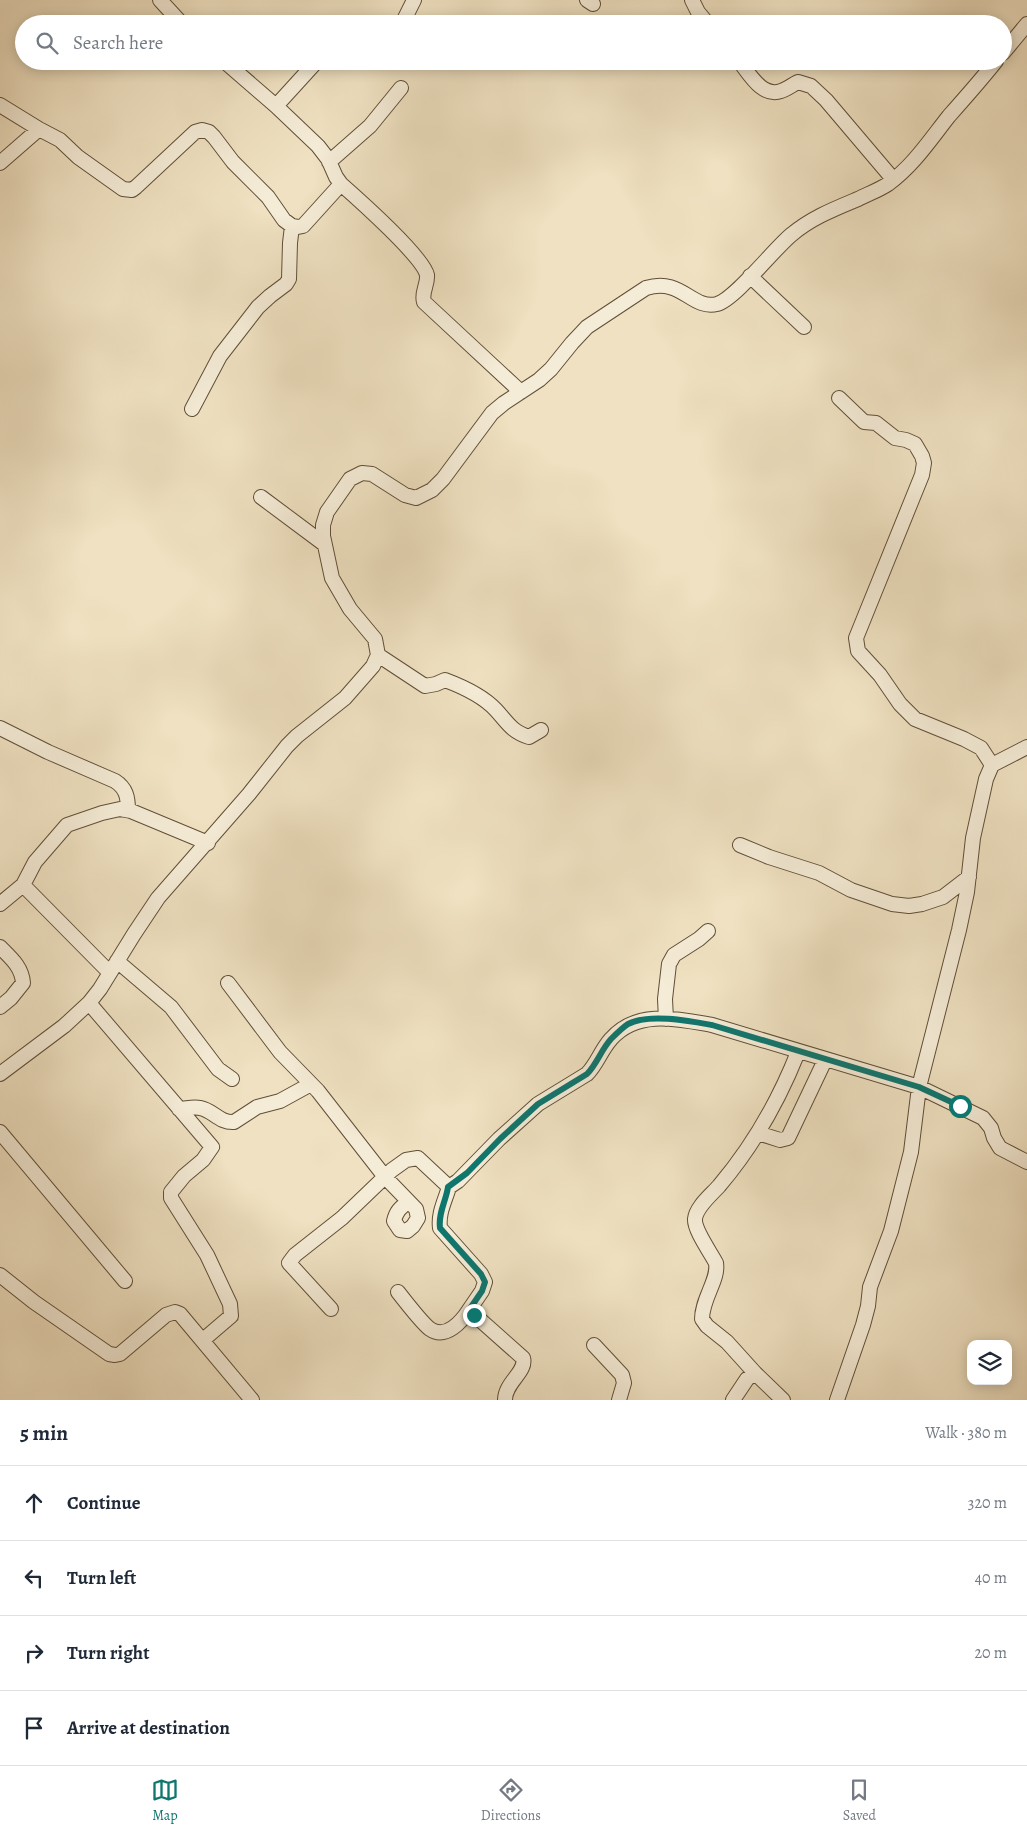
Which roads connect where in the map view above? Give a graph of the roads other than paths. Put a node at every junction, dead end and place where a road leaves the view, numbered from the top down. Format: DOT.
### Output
graph roads {
  1 [pos="160,0"];
  2 [pos="414,0"];
  3 [pos="692,0"];
  4 [pos="174,15"];
  5 [pos="406,15"];
  6 [pos="700,15"];
  7 [pos="1027,24"];
  8 [pos="1012,42"];
  9 [pos="234,70"];
  10 [pos="309,70"];
  11 [pos="746,70"];
  12 [pos="989,70"];
  13 [pos="401,88"];
  14 [pos="0,105"];
  15 [pos="276,106"];
  16 [pos="39,130"];
  17 [pos="329,162"];
  18 [pos="0,163"];
  19 [pos="893,179"];
  20 [pos="341,184"];
  21 [pos="292,226"];
  22 [pos="750,276"];
  23 [pos="804,328"];
  24 [pos="521,392"];
  25 [pos="839,398"];
  26 [pos="192,409"];
  27 [pos="261,497"];
  28 [pos="324,544"];
  29 [pos="378,655"];
  30 [pos="0,728"];
  31 [pos="541,730"];
  32 [pos="1026,747"];
  33 [pos="992,765"];
  34 [pos="128,810"];
  35 [pos="208,843"];
  36 [pos="740,845"];
  37 [pos="969,877"];
  38 [pos="23,886"];
  39 [pos="0,904"];
  40 [pos="708,931"];
  41 [pos="0,947"];
  42 [pos="113,967"];
  43 [pos="228,983"];
  44 [pos="89,1003"];
  45 [pos="0,1007"];
  46 [pos="666,1018"];
  47 [pos="798,1052"];
  48 [pos="825,1060"];
  49 [pos="1,1070"];
  50 [pos="232,1079"];
  51 [pos="311,1084"];
  52 [pos="919,1087"];
  53 [pos="179,1110"];
  54 [pos="0,1132"];
  55 [pos="758,1133"];
  56 [pos="1027,1162"];
  57 [pos="385,1177"];
  58 [pos="448,1187"];
  59 [pos="409,1202"];
  60 [pos="0,1275"];
  61 [pos="125,1281"];
  62 [pos="398,1292"];
  63 [pos="331,1309"];
  64 [pos="469,1310"];
  65 [pos="203,1340"];
  66 [pos="594,1345"];
  67 [pos="755,1372"];
  68 [pos="252,1400"];
  69 [pos="505,1400"];
  70 [pos="619,1400"];
  71 [pos="733,1400"];
  72 [pos="782,1400"];
  73 [pos="837,1400"];
  1 -- 4 [label="street"];
  2 -- 5 [label="street"];
  3 -- 6 [label="street"];
  7 -- 8 [label="street"];
  9 -- 15 [label="street"];
  10 -- 15 [label="street"];
  11 -- 19 [label="street"];
  12 -- 19 [label="street"];
  13 -- 17 [label="street"];
  14 -- 16 [label="street"];
  15 -- 17 [label="street"];
  16 -- 18 [label="street"];
  16 -- 21 [label="street"];
  17 -- 20 [label="street"];
  19 -- 22 [label="street"];
  20 -- 21 [label="street"];
  20 -- 24 [label="street"];
  21 -- 26 [label="street"];
  22 -- 23 [label="street"];
  22 -- 24 [label="street"];
  24 -- 28 [label="street"];
  25 -- 33 [label="street"];
  27 -- 28 [label="street"];
  28 -- 29 [label="street"];
  29 -- 31 [label="street"];
  29 -- 35 [label="street"];
  30 -- 34 [label="street"];
  32 -- 33 [label="street"];
  33 -- 37 [label="street"];
  34 -- 35 [label="street"];
  34 -- 38 [label="street"];
  35 -- 42 [label="street"];
  36 -- 37 [label="street"];
  37 -- 52 [label="street"];
  38 -- 39 [label="street"];
  38 -- 42 [label="street"];
  40 -- 46 [label="street"];
  41 -- 45 [label="street"];
  42 -- 44 [label="street"];
  42 -- 50 [label="street"];
  43 -- 51 [label="street"];
  44 -- 49 [label="street"];
  44 -- 53 [label="street"];
  46 -- 47 [label="street"];
  46 -- 58 [label="street"];
  47 -- 48 [label="street"];
  47 -- 55 [label="street"];
  48 -- 52 [label="street"];
  48 -- 55 [label="street"];
  51 -- 53 [label="street"];
  51 -- 57 [label="street"];
  52 -- 56 [label="street"];
  52 -- 73 [label="street"];
  53 -- 65 [label="street"];
  54 -- 61 [label="street"];
  55 -- 67 [label="street"];
  57 -- 58 [label="street"];
  57 -- 59 [label="street"];
  57 -- 63 [label="street"];
  58 -- 64 [label="street"];
  60 -- 65 [label="street"];
  62 -- 64 [label="street"];
  64 -- 69 [label="street"];
  65 -- 68 [label="street"];
  66 -- 70 [label="street"];
  67 -- 71 [label="street"];
  67 -- 72 [label="street"];
}
